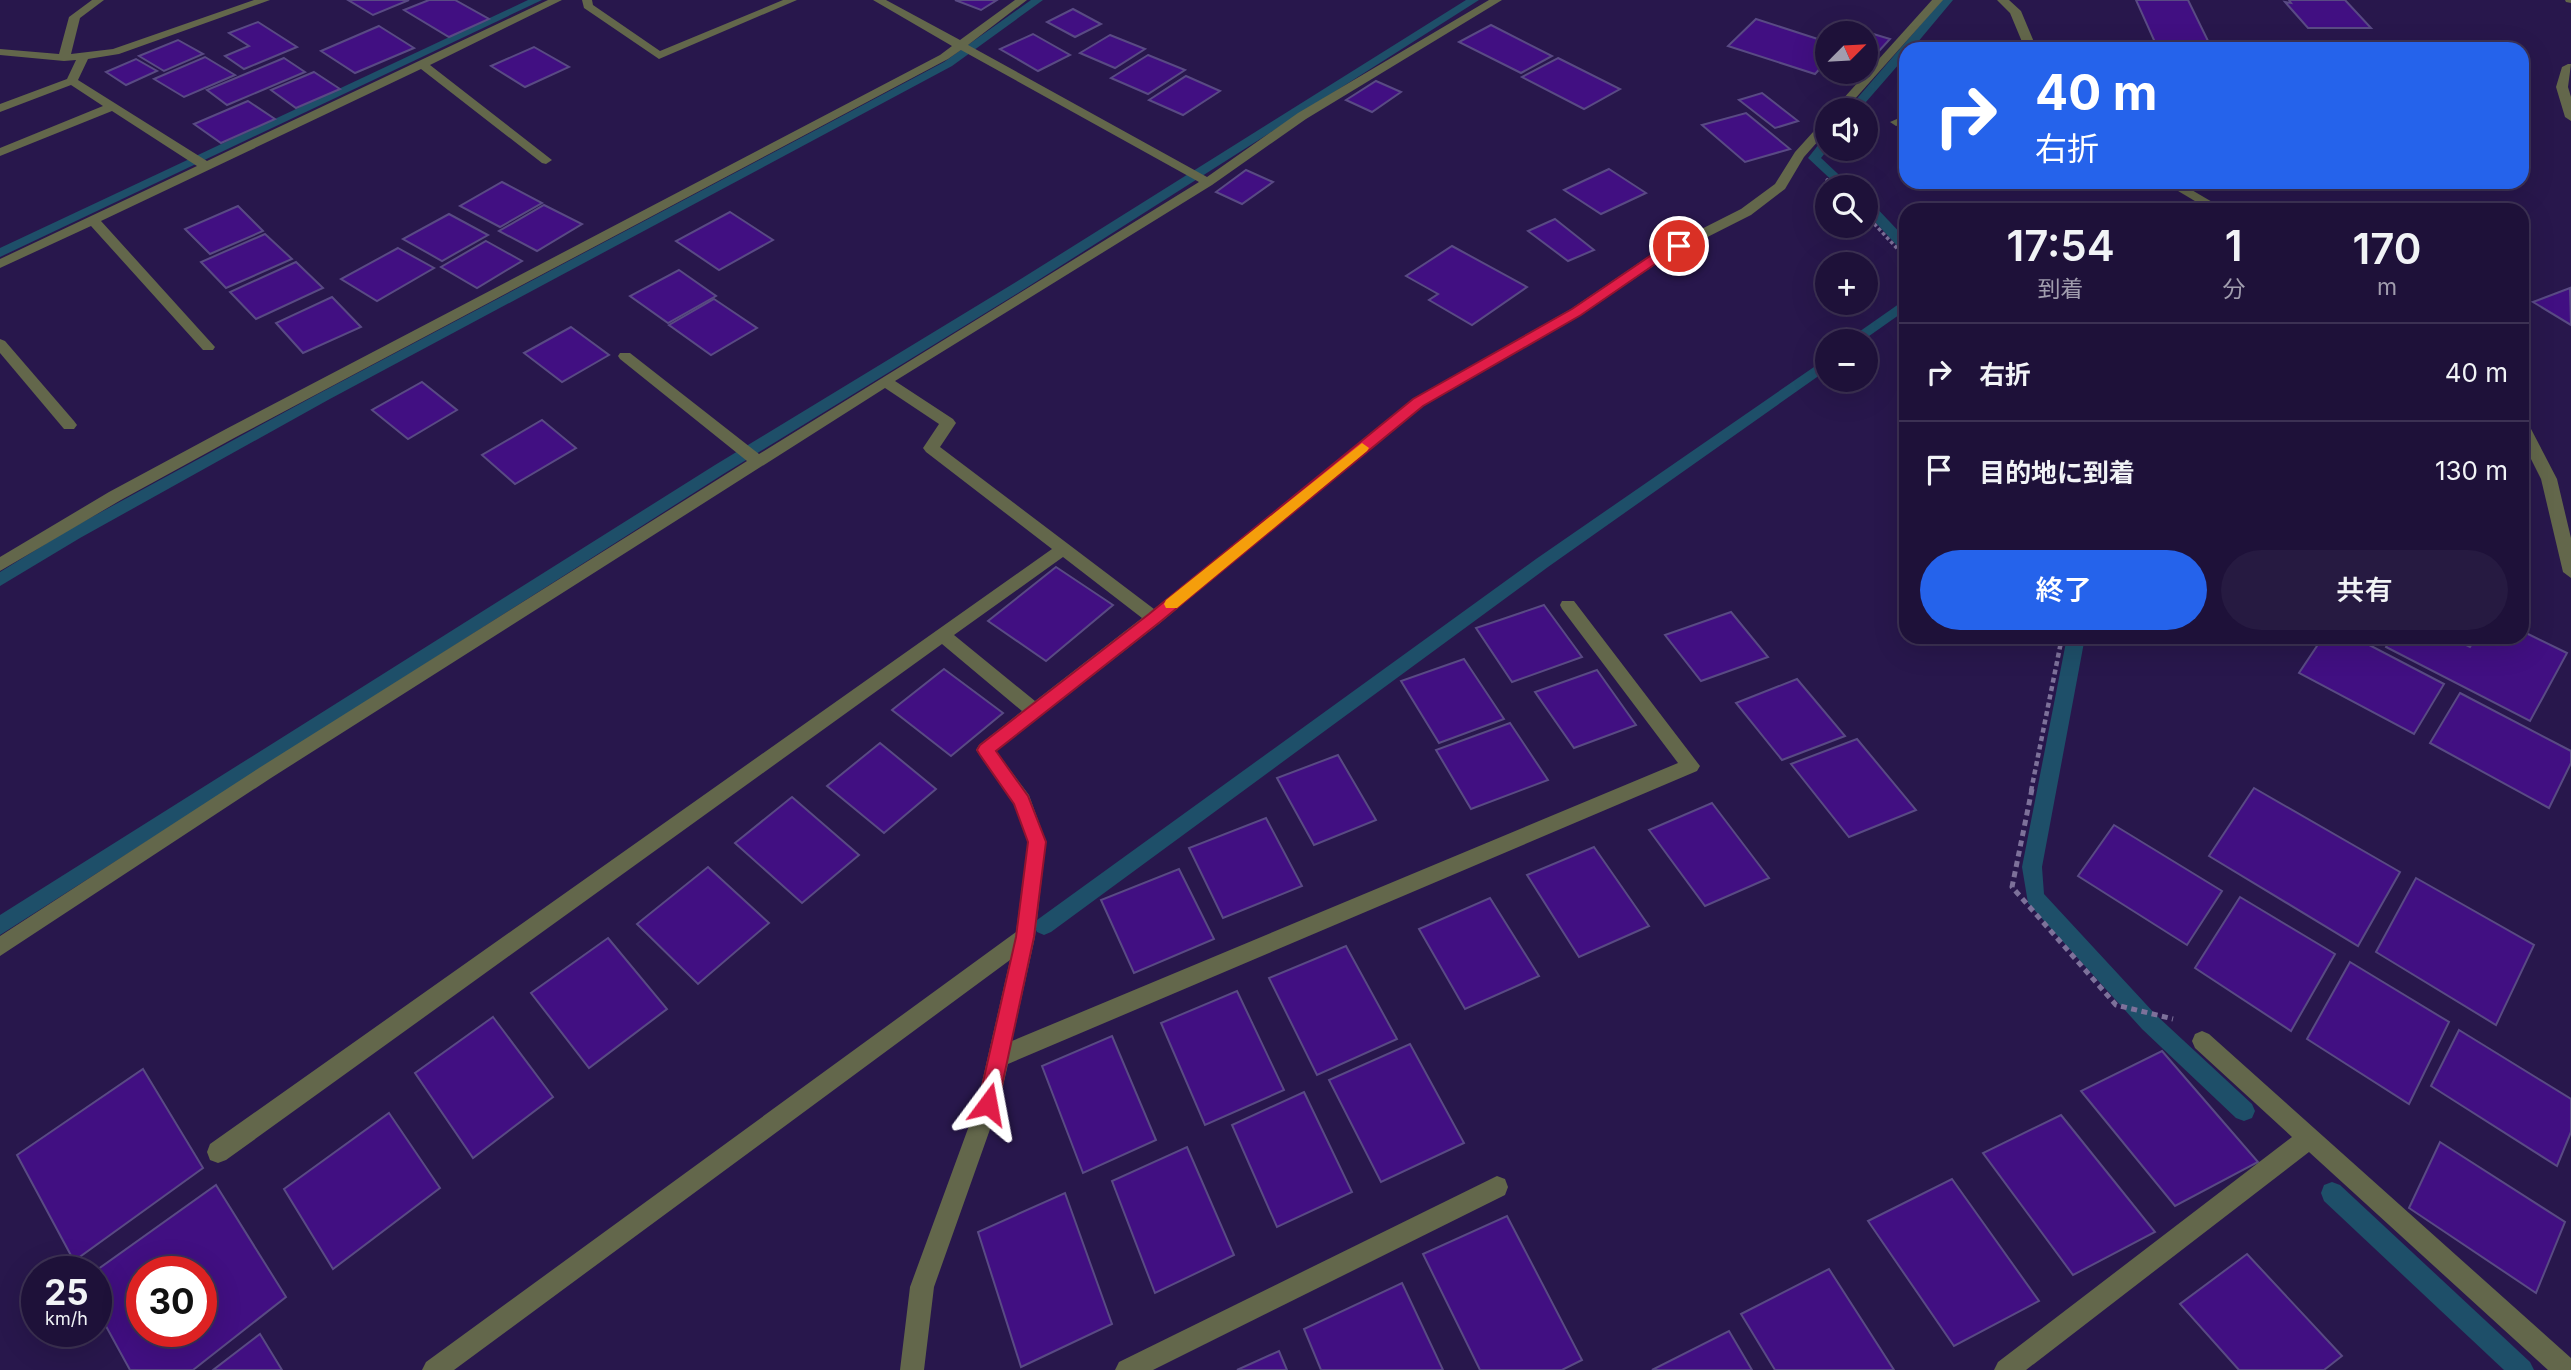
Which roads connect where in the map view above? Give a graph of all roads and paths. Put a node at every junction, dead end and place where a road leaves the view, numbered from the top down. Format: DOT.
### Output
graph roads {
  1 [pos="99,0"];
  2 [pos="265,0"];
  3 [pos="557,0"];
  4 [pos="587,0"];
  5 [pos="792,0"];
  6 [pos="878,0"];
  7 [pos="1022,0"];
  8 [pos="1497,0"];
  9 [pos="1938,0"];
  10 [pos="2002,0"];
  11 [pos="1900,42"];
  12 [pos="2028,42"];
  13 [pos="1899,43"];
  14 [pos="964,48"];
  15 [pos="0,52"];
  16 [pos="64,58"];
  17 [pos="83,58"];
  18 [pos="422,64"];
  19 [pos="2570,65"];
  20 [pos="72,81"];
  21 [pos="1850,98"];
  22 [pos="114,106"];
  23 [pos="0,108"];
  24 [pos="2571,117"];
  25 [pos="1815,137"];
  26 [pos="0,152"];
  27 [pos="546,160"];
  28 [pos="200,161"];
  29 [pos="1200,177"];
  30 [pos="2182,189"];
  31 [pos="2207,203"];
  32 [pos="93,220"];
  33 [pos="1878,228"];
  34 [pos="1899,250"];
  35 [pos="0,264"];
  36 [pos="0,344"];
  37 [pos="208,347"];
  38 [pos="625,356"];
  39 [pos="885,381"];
  40 [pos="69,425"];
  41 [pos="2529,441"];
  42 [pos="751,455"];
  43 [pos="1063,549"];
  44 [pos="0,565"];
  45 [pos="2571,572"];
  46 [pos="1568,605"];
  47 [pos="1154,618"];
  48 [pos="942,635"];
  49 [pos="2061,644"];
  50 [pos="1036,712"];
  51 [pos="1025,937"];
  52 [pos="0,947"];
  53 [pos="2143,1010"];
  54 [pos="2202,1041"];
  55 [pos="999,1057"];
  56 [pos="2309,1138"];
  57 [pos="218,1152"];
  58 [pos="1497,1187"];
  59 [pos="433,1370"];
  60 [pos="912,1370"];
  61 [pos="1127,1370"];
  62 [pos="2006,1370"];
  63 [pos="2566,1370"];
  1 -- 16 [label="street"];
  2 -- 17 [label="street"];
  3 -- 18 [label="street"];
  4 -- 5 [label="street"];
  6 -- 14 [label="street"];
  7 -- 14 [label="street"];
  8 -- 29 [label="street"];
  9 -- 11 [label="street"];
  10 -- 12 [label="street"];
  13 -- 21 [label="street"];
  14 -- 29 [label="street"];
  14 -- 44 [label="street"];
  15 -- 16 [label="street"];
  16 -- 17 [label="street"];
  17 -- 20 [label="street"];
  18 -- 27 [label="street"];
  18 -- 28 [label="street"];
  19 -- 24 [label="street"];
  20 -- 22 [label="street"];
  20 -- 23 [label="street"];
  22 -- 26 [label="street"];
  22 -- 28 [label="street"];
  25 -- 47 [label="street"];
  28 -- 32 [label="street"];
  29 -- 39 [label="street"];
  30 -- 31 [label="street"];
  32 -- 35 [label="street"];
  32 -- 37 [label="street"];
  33 -- 34 [label="path"];
  36 -- 40 [label="street"];
  38 -- 42 [label="street"];
  39 -- 42 [label="street"];
  39 -- 43 [label="street"];
  41 -- 45 [label="street"];
  42 -- 52 [label="street"];
  43 -- 47 [label="street"];
  43 -- 48 [label="street"];
  46 -- 55 [label="street"];
  47 -- 50 [label="street"];
  48 -- 50 [label="street"];
  48 -- 57 [label="street"];
  49 -- 53 [label="path"];
  50 -- 51 [label="street"];
  51 -- 55 [label="street"];
  51 -- 59 [label="street"];
  54 -- 56 [label="street"];
  55 -- 60 [label="street"];
  56 -- 62 [label="street"];
  56 -- 63 [label="street"];
  58 -- 61 [label="street"];
}
